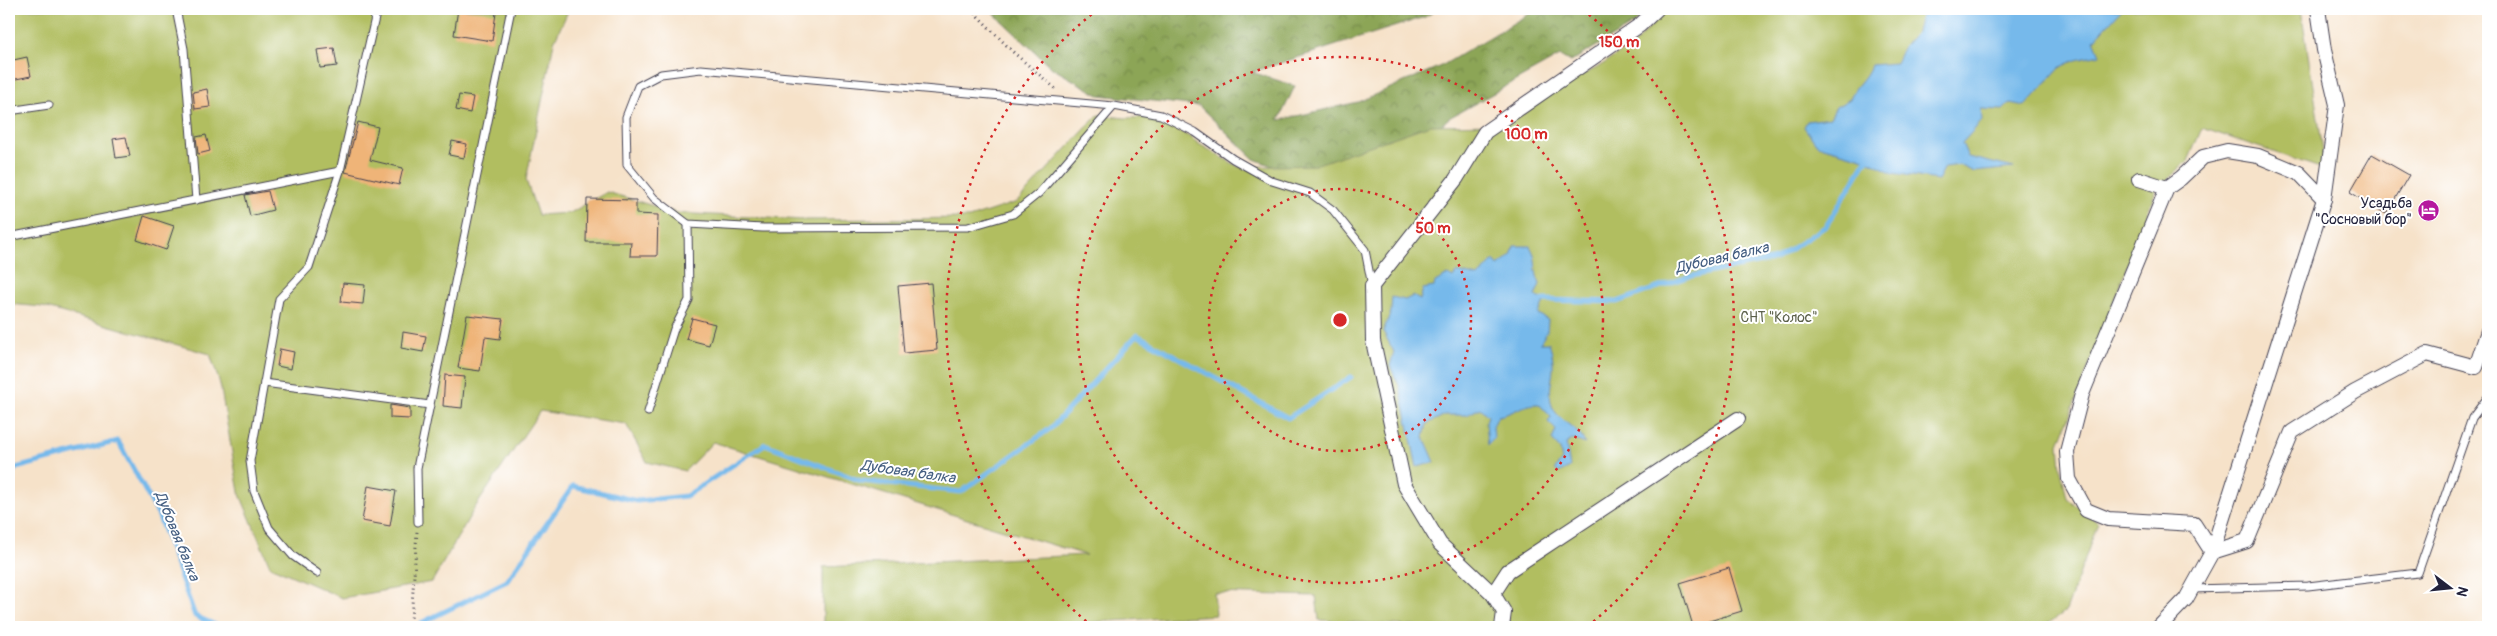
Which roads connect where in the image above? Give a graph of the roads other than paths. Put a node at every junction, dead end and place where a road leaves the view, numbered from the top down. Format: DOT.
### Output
graph roads {
  1 [pos="176,9"];
  2 [pos="377,9"];
  3 [pos="511,9"];
  4 [pos="1657,9"];
  5 [pos="2318,9"];
  6 [pos="49,105"];
  7 [pos="1114,106"];
  8 [pos="9,111"];
  9 [pos="340,171"];
  10 [pos="2139,179"];
  11 [pos="2167,188"];
  12 [pos="2324,199"];
  13 [pos="196,200"];
  14 [pos="688,224"];
  15 [pos="9,237"];
  16 [pos="1372,286"];
  17 [pos="2488,331"];
  18 [pos="264,383"];
  19 [pos="2488,396"];
  20 [pos="430,405"];
  21 [pos="648,412"];
  22 [pos="1738,420"];
  23 [pos="418,522"];
  24 [pos="2212,552"];
  25 [pos="317,573"];
  26 [pos="2191,589"];
  27 [pos="1493,594"];
  28 [pos="1502,627"];
  29 [pos="2159,627"];
  1 -- 13 [label="lane"];
  2 -- 9 [label="lane"];
  3 -- 20 [label="lane"];
  4 -- 16 [label="street"];
  5 -- 12 [label="street"];
  6 -- 8 [label="lane"];
  7 -- 14 [label="lane"];
  7 -- 14 [label="lane"];
  7 -- 16 [label="lane"];
  9 -- 13 [label="lane"];
  9 -- 18 [label="lane"];
  10 -- 11 [label="street"];
  11 -- 12 [label="street"];
  11 -- 24 [label="street"];
  12 -- 24 [label="street"];
  13 -- 15 [label="lane"];
  14 -- 21 [label="lane"];
  16 -- 27 [label="street"];
  17 -- 24 [label="street"];
  18 -- 20 [label="lane"];
  18 -- 25 [label="lane"];
  19 -- 26 [label="lane"];
  20 -- 23 [label="lane"];
  22 -- 27 [label="street"];
  24 -- 26 [label="street"];
  26 -- 29 [label="street"];
  27 -- 28 [label="street"];
}
